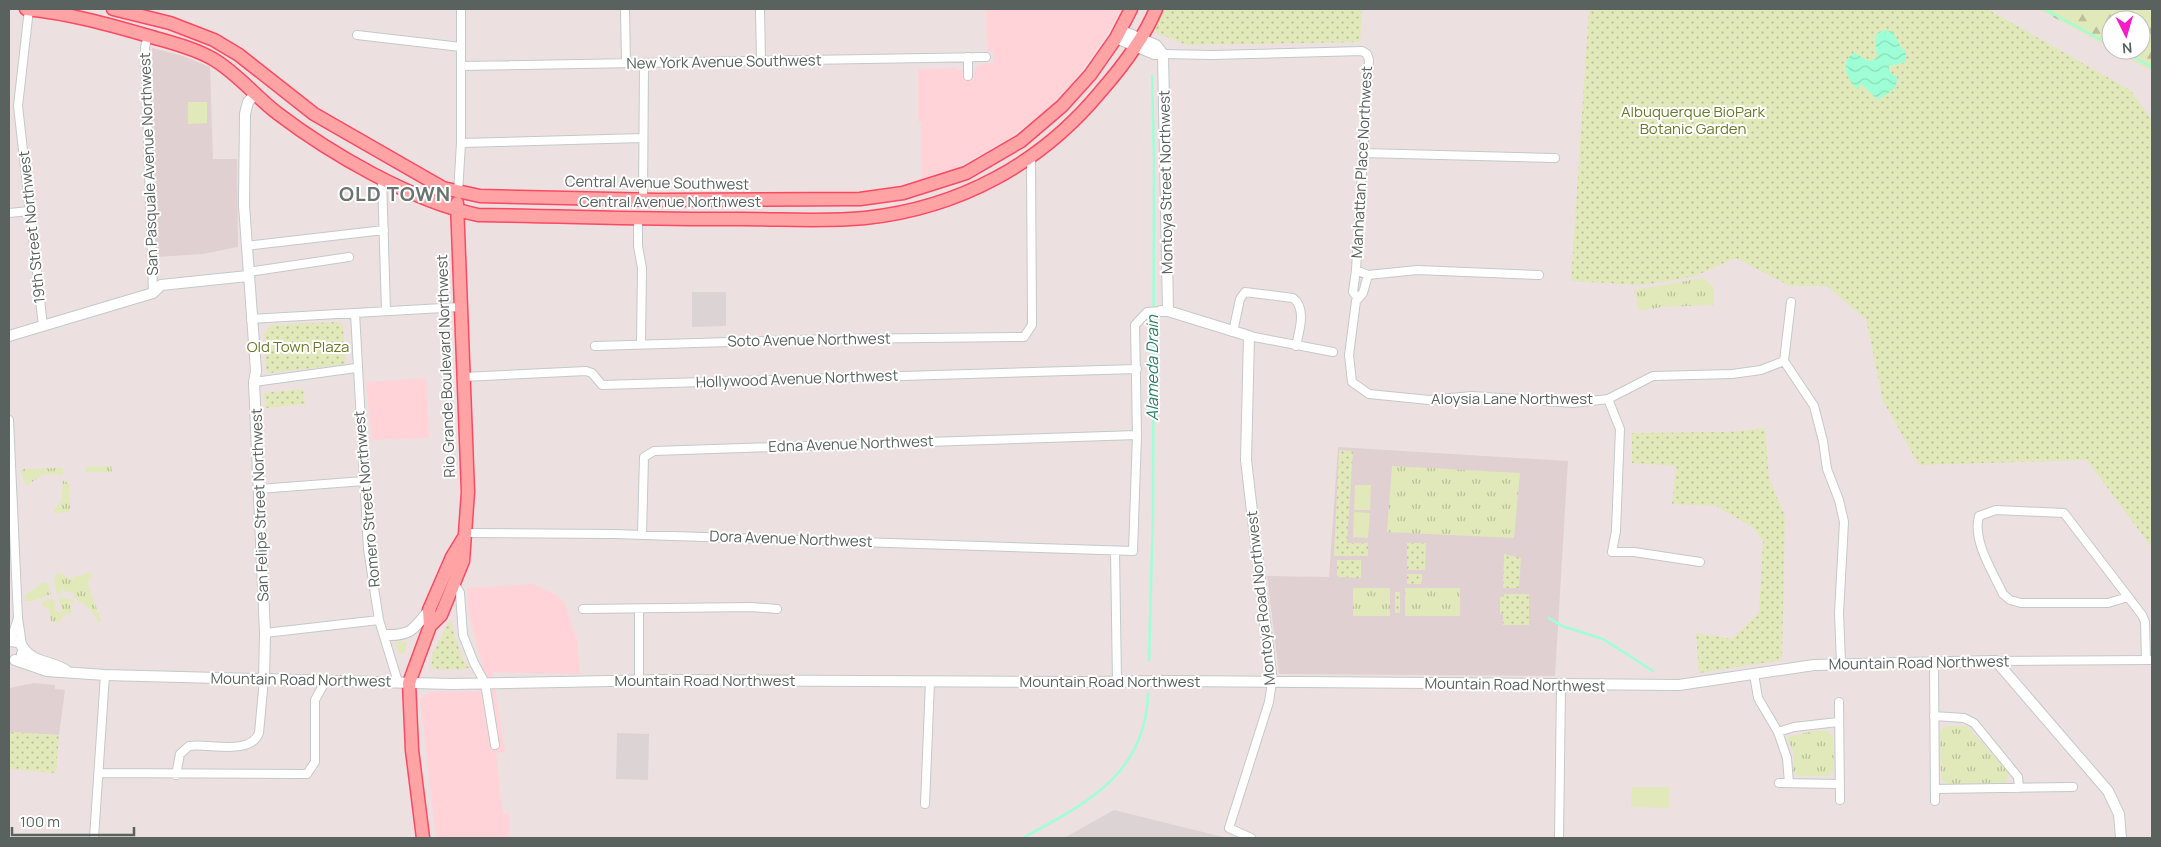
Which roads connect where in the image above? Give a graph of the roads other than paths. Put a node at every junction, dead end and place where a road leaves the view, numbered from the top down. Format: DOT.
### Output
graph roads {
  1 [pos="28,9"];
  2 [pos="113,9"];
  3 [pos="461,9"];
  4 [pos="625,9"];
  5 [pos="760,9"];
  6 [pos="1132,9"];
  7 [pos="1156,9"];
  8 [pos="151,14"];
  9 [pos="357,34"];
  10 [pos="1118,34"];
  11 [pos="148,36"];
  12 [pos="1138,43"];
  13 [pos="461,47"];
  14 [pos="1163,54"];
  15 [pos="968,57"];
  16 [pos="986,57"];
  17 [pos="761,61"];
  18 [pos="626,63"];
  19 [pos="644,63"];
  20 [pos="461,66"];
  21 [pos="968,76"];
  22 [pos="255,94"];
  23 [pos="18,106"];
  24 [pos="9,107"];
  25 [pos="643,138"];
  26 [pos="461,143"];
  27 [pos="1363,153"];
  28 [pos="1555,158"];
  29 [pos="1031,159"];
  30 [pos="382,178"];
  31 [pos="458,193"];
  32 [pos="643,200"];
  33 [pos="456,210"];
  34 [pos="30,211"];
  35 [pos="9,213"];
  36 [pos="638,220"];
  37 [pos="384,230"];
  38 [pos="246,246"];
  39 [pos="349,257"];
  40 [pos="1356,270"];
  41 [pos="248,274"];
  42 [pos="1368,275"];
  43 [pos="1539,275"];
  44 [pos="153,293"];
  45 [pos="1357,297"];
  46 [pos="1791,302"];
  47 [pos="460,307"];
  48 [pos="1164,311"];
  49 [pos="386,312"];
  50 [pos="355,313"];
  51 [pos="251,319"];
  52 [pos="43,326"];
  53 [pos="1233,332"];
  54 [pos="9,336"];
  55 [pos="1249,336"];
  56 [pos="641,344"];
  57 [pos="595,346"];
  58 [pos="1296,346"];
  59 [pos="1334,352"];
  60 [pos="1784,361"];
  61 [pos="356,368"];
  62 [pos="1137,369"];
  63 [pos="464,377"];
  64 [pos="254,382"];
  65 [pos="1608,399"];
  66 [pos="9,420"];
  67 [pos="1137,435"];
  68 [pos="364,482"];
  69 [pos="260,489"];
  70 [pos="466,535"];
  71 [pos="642,535"];
  72 [pos="1115,551"];
  73 [pos="1700,562"];
  74 [pos="455,584"];
  75 [pos="2128,597"];
  76 [pos="583,609"];
  77 [pos="777,609"];
  78 [pos="429,610"];
  79 [pos="639,610"];
  80 [pos="18,618"];
  81 [pos="379,620"];
  82 [pos="430,626"];
  83 [pos="265,634"];
  84 [pos="385,635"];
  85 [pos="10,640"];
  86 [pos="23,647"];
  87 [pos="12,659"];
  88 [pos="2149,660"];
  89 [pos="1996,661"];
  90 [pos="1934,662"];
  91 [pos="1841,663"];
  92 [pos="67,671"];
  93 [pos="1754,674"];
  94 [pos="105,675"];
  95 [pos="264,679"];
  96 [pos="326,680"];
  97 [pos="639,680"];
  98 [pos="403,682"];
  99 [pos="930,682"];
  100 [pos="1117,682"];
  101 [pos="1272,682"];
  102 [pos="485,683"];
  103 [pos="1561,686"];
  104 [pos="1839,702"];
  105 [pos="1934,716"];
  106 [pos="1838,722"];
  107 [pos="1778,732"];
  108 [pos="495,745"];
  109 [pos="99,773"];
  110 [pos="176,774"];
  111 [pos="1779,783"];
  112 [pos="1789,783"];
  113 [pos="1840,784"];
  114 [pos="2073,787"];
  115 [pos="2019,788"];
  116 [pos="1935,789"];
  117 [pos="1840,800"];
  118 [pos="1935,801"];
  119 [pos="926,804"];
  120 [pos="94,838"];
  121 [pos="423,838"];
  122 [pos="1251,838"];
  123 [pos="1559,838"];
  124 [pos="2121,838"];
  1 -- 11 [label="main road, Central Avenue Northwest"];
  1 -- 23 [label="street, 19th Street Northwest"];
  2 -- 8 [label="main road, Central Avenue Southwest"];
  3 -- 13 [label="street"];
  4 -- 18 [label="street"];
  5 -- 17 [label="street"];
  6 -- 10 [label="main road, Central Avenue Southwest"];
  7 -- 12 [label="main road, Central Avenue Northwest"];
  8 -- 11 [label="main road"];
  8 -- 31 [label="main road, Central Avenue Southwest"];
  9 -- 13 [label="street"];
  10 -- 12 [label="street"];
  10 -- 32 [label="main road, Central Avenue Southwest"];
  11 -- 22 [label="main road, Central Avenue Northwest"];
  11 -- 44 [label="street, San Pasquale Avenue Northwest"];
  12 -- 14 [label="street"];
  12 -- 29 [label="main road, Central Avenue Northwest"];
  13 -- 20 [label="street"];
  14 -- 27 [label="street, Manhattan Place Northwest"];
  14 -- 48 [label="street, Montoya Street Northwest"];
  15 -- 16 [label="street, New York Avenue Southwest"];
  15 -- 17 [label="street, New York Avenue Southwest"];
  15 -- 21 [label="street"];
  17 -- 19 [label="street, New York Avenue Southwest"];
  18 -- 19 [label="street, New York Avenue Southwest"];
  18 -- 20 [label="street, New York Avenue Southwest"];
  19 -- 25 [label="street"];
  20 -- 26 [label="street"];
  22 -- 30 [label="main road, Central Avenue Northwest"];
  22 -- 38 [label="street, San Felipe Street Northwest"];
  23 -- 24 [label="street"];
  23 -- 34 [label="street, 19th Street Northwest"];
  25 -- 26 [label="street"];
  25 -- 32 [label="street"];
  26 -- 31 [label="street"];
  27 -- 28 [label="street"];
  27 -- 40 [label="street, Manhattan Place Northwest"];
  29 -- 36 [label="main road, Central Avenue Northwest"];
  29 -- 56 [label="street, Soto Avenue Northwest"];
  30 -- 33 [label="main road, Central Avenue Northwest"];
  30 -- 37 [label="street"];
  31 -- 32 [label="main road, Central Avenue Southwest"];
  31 -- 33 [label="main road, Rio Grande Boulevard Northwest"];
  33 -- 36 [label="main road, Central Avenue Northwest"];
  33 -- 47 [label="main road, Rio Grande Boulevard Northwest"];
  34 -- 35 [label="street"];
  34 -- 52 [label="street, 19th Street Northwest"];
  36 -- 56 [label="street"];
  37 -- 38 [label="street"];
  37 -- 49 [label="street"];
  38 -- 41 [label="street, San Felipe Street Northwest"];
  39 -- 41 [label="street"];
  40 -- 42 [label="street"];
  40 -- 45 [label="street, Aloysia Lane Northwest"];
  41 -- 44 [label="street"];
  41 -- 51 [label="street, San Felipe Street Northwest"];
  42 -- 43 [label="street"];
  42 -- 45 [label="street, Aloysia Lane Northwest"];
  44 -- 52 [label="street"];
  45 -- 65 [label="street, Aloysia Lane Northwest"];
  46 -- 60 [label="street"];
  47 -- 49 [label="street"];
  47 -- 63 [label="main road, Rio Grande Boulevard Northwest"];
  48 -- 53 [label="street"];
  48 -- 62 [label="street"];
  49 -- 50 [label="street"];
  50 -- 51 [label="street"];
  50 -- 61 [label="street, Romero Street Northwest"];
  51 -- 64 [label="street, San Felipe Street Northwest"];
  52 -- 54 [label="street"];
  53 -- 55 [label="street"];
  53 -- 58 [label="street"];
  55 -- 58 [label="street"];
  55 -- 101 [label="street, Montoya Road Northwest"];
  56 -- 57 [label="street, Soto Avenue Northwest"];
  58 -- 59 [label="street"];
  60 -- 65 [label="street, Aloysia Lane Northwest"];
  60 -- 91 [label="street"];
  61 -- 64 [label="street"];
  61 -- 68 [label="street, Romero Street Northwest"];
  62 -- 63 [label="street, Hollywood Avenue Northwest"];
  62 -- 67 [label="street"];
  63 -- 70 [label="main road, Rio Grande Boulevard Northwest"];
  64 -- 69 [label="street, San Felipe Street Northwest"];
  65 -- 73 [label="street"];
  66 -- 80 [label="street"];
  67 -- 71 [label="street, Edna Avenue Northwest"];
  67 -- 72 [label="street"];
  68 -- 69 [label="street"];
  68 -- 81 [label="street, Romero Street Northwest"];
  69 -- 83 [label="street, San Felipe Street Northwest"];
  70 -- 71 [label="street, Dora Avenue Northwest"];
  70 -- 74 [label="main road, Rio Grande Boulevard Northwest"];
  70 -- 78 [label="main road, Rio Grande Boulevard Northwest"];
  71 -- 72 [label="street, Dora Avenue Northwest"];
  72 -- 100 [label="street"];
  74 -- 82 [label="main road, Rio Grande Boulevard Northwest"];
  74 -- 102 [label="street"];
  75 -- 75 [label="street"];
  75 -- 88 [label="street"];
  76 -- 79 [label="street"];
  77 -- 79 [label="street"];
  78 -- 82 [label="main road, Rio Grande Boulevard Northwest"];
  78 -- 84 [label="street"];
  79 -- 97 [label="street"];
  80 -- 85 [label="street"];
  80 -- 86 [label="street"];
  81 -- 83 [label="street"];
  81 -- 84 [label="street, Romero Street Northwest"];
  82 -- 98 [label="main road, Rio Grande Boulevard Northwest"];
  83 -- 95 [label="street, San Felipe Street Northwest"];
  84 -- 98 [label="street, Romero Street Northwest"];
  85 -- 86 [label="street, Mountain Road Northwest"];
  86 -- 87 [label="street, Mountain Road Northwest"];
  86 -- 92 [label="street, Mountain Road Northwest"];
  87 -- 92 [label="street, Mountain Road Northwest"];
  88 -- 89 [label="street, Mountain Road Northwest"];
  89 -- 90 [label="street, Mountain Road Northwest"];
  89 -- 124 [label="street"];
  90 -- 91 [label="street, Mountain Road Northwest"];
  90 -- 105 [label="street"];
  91 -- 93 [label="street, Mountain Road Northwest"];
  92 -- 94 [label="street, Mountain Road Northwest"];
  93 -- 103 [label="street, Mountain Road Northwest"];
  93 -- 107 [label="street"];
  94 -- 95 [label="street, Mountain Road Northwest"];
  94 -- 109 [label="street"];
  95 -- 96 [label="street, Mountain Road Northwest"];
  95 -- 110 [label="street, San Felipe Street Northwest"];
  96 -- 98 [label="street, Mountain Road Northwest"];
  96 -- 110 [label="street"];
  97 -- 99 [label="street, Mountain Road Northwest"];
  97 -- 102 [label="street, Mountain Road Northwest"];
  98 -- 102 [label="street, Mountain Road Northwest"];
  98 -- 121 [label="main road, Rio Grande Boulevard Northwest"];
  99 -- 100 [label="street, Mountain Road Northwest"];
  99 -- 119 [label="street"];
  100 -- 101 [label="street, Mountain Road Northwest"];
  101 -- 103 [label="street, Mountain Road Northwest"];
  101 -- 122 [label="street, Montoya Road Northwest"];
  102 -- 108 [label="street"];
  103 -- 123 [label="street"];
  104 -- 106 [label="street"];
  105 -- 115 [label="street"];
  105 -- 116 [label="street"];
  106 -- 107 [label="street"];
  106 -- 113 [label="street"];
  107 -- 112 [label="street"];
  109 -- 110 [label="street"];
  109 -- 120 [label="street"];
  111 -- 112 [label="street"];
  112 -- 113 [label="street"];
  113 -- 117 [label="street"];
  114 -- 115 [label="street"];
  115 -- 116 [label="street"];
  116 -- 118 [label="street"];
}
